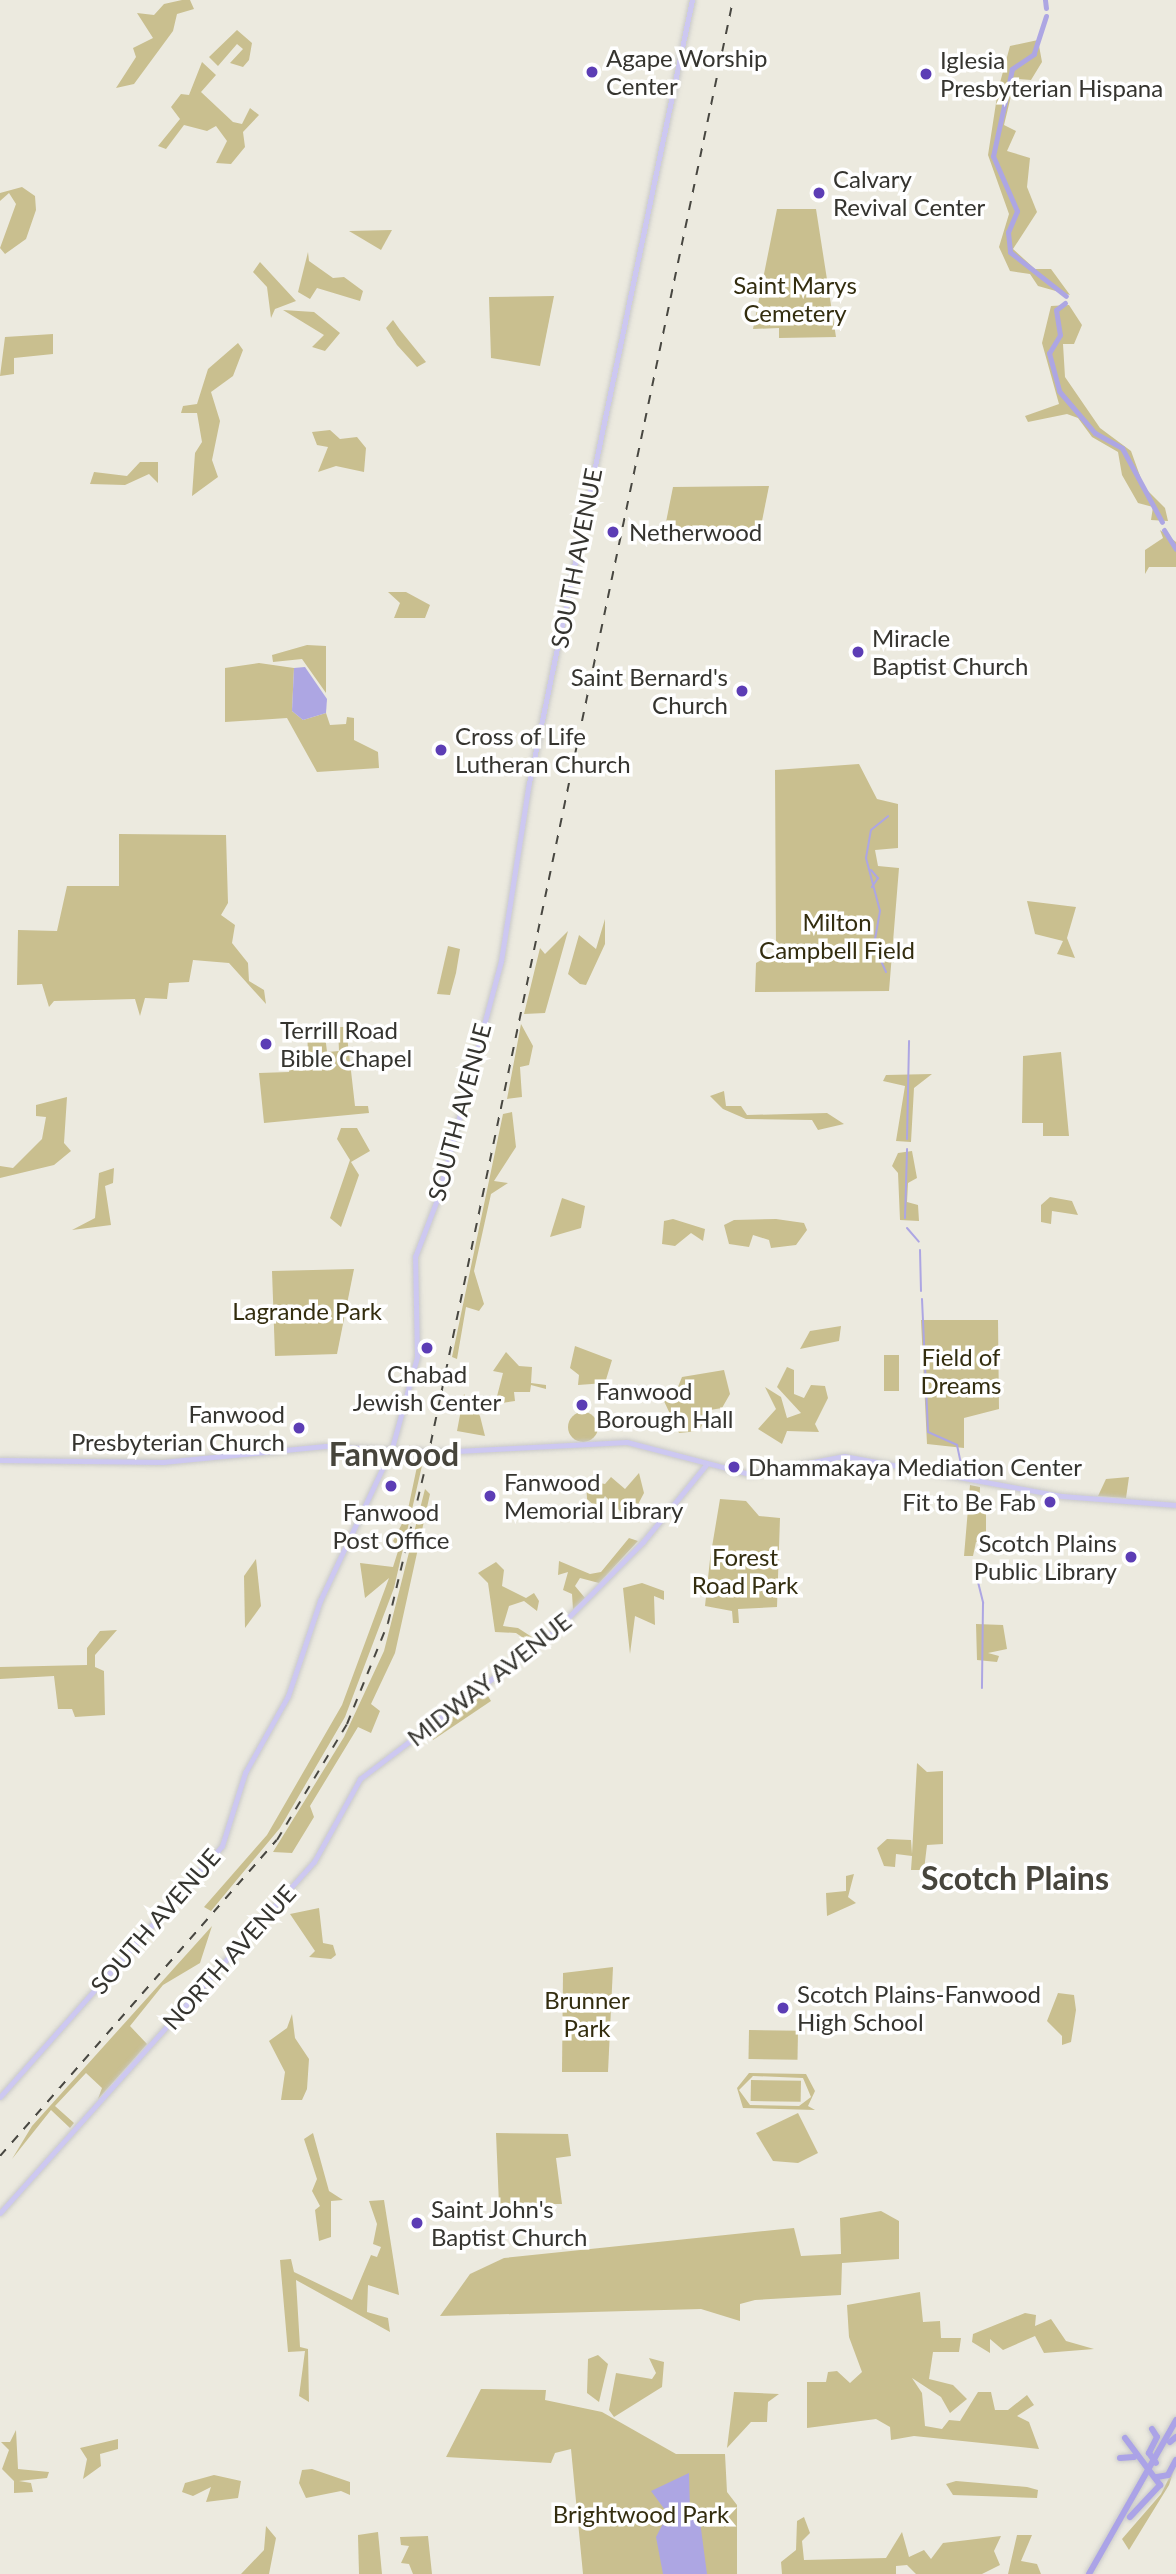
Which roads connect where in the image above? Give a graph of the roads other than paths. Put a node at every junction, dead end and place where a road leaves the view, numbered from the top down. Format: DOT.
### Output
graph roads {
  1 [pos="692,0"];
  2 [pos="392,1448"];
  3 [pos="0,1460"];
  4 [pos="706,1465"];
  5 [pos="1176,1505"];
  6 [pos="379,1763"];
  7 [pos="326,1842"];
  8 [pos="335,1842"];
  9 [pos="0,2097"];
  10 [pos="0,2213"];
  11 [pos="1176,2420"];
  12 [pos="1152,2429"];
  13 [pos="1174,2429"];
  14 [pos="1125,2438"];
  15 [pos="1173,2440"];
  16 [pos="1154,2444"];
  17 [pos="1134,2457"];
  18 [pos="1120,2458"];
  19 [pos="1176,2460"];
  20 [pos="1158,2462"];
  21 [pos="1154,2475"];
  22 [pos="1130,2517"];
  23 [pos="1091,2574"];
  1 -- 2 [label="main road, SOUTH AVENUE"];
  2 -- 3 [label="main road"];
  2 -- 4 [label="main road, bridge"];
  2 -- 9 [label="main road, SOUTH AVENUE"];
  4 -- 5 [label="main road"];
  4 -- 6 [label="main road, MIDWAY AVENUE"];
  6 -- 7 [label="main road, NORTH AVENUE"];
  7 -- 8 [label="main road"];
  7 -- 10 [label="main road, NORTH AVENUE"];
  11 -- 13 [label="highway"];
  12 -- 16 [label="highway"];
  13 -- 15 [label="highway"];
  13 -- 16 [label="highway"];
  13 -- 20 [label="highway"];
  14 -- 17 [label="highway"];
  15 -- 20 [label="highway"];
  16 -- 20 [label="highway"];
  17 -- 18 [label="highway"];
  17 -- 21 [label="highway"];
  19 -- 21 [label="highway"];
  20 -- 21 [label="highway"];
  21 -- 22 [label="highway"];
  21 -- 22 [label="highway"];
  21 -- 23 [label="highway"];
  22 -- 23 [label="highway"];
}
